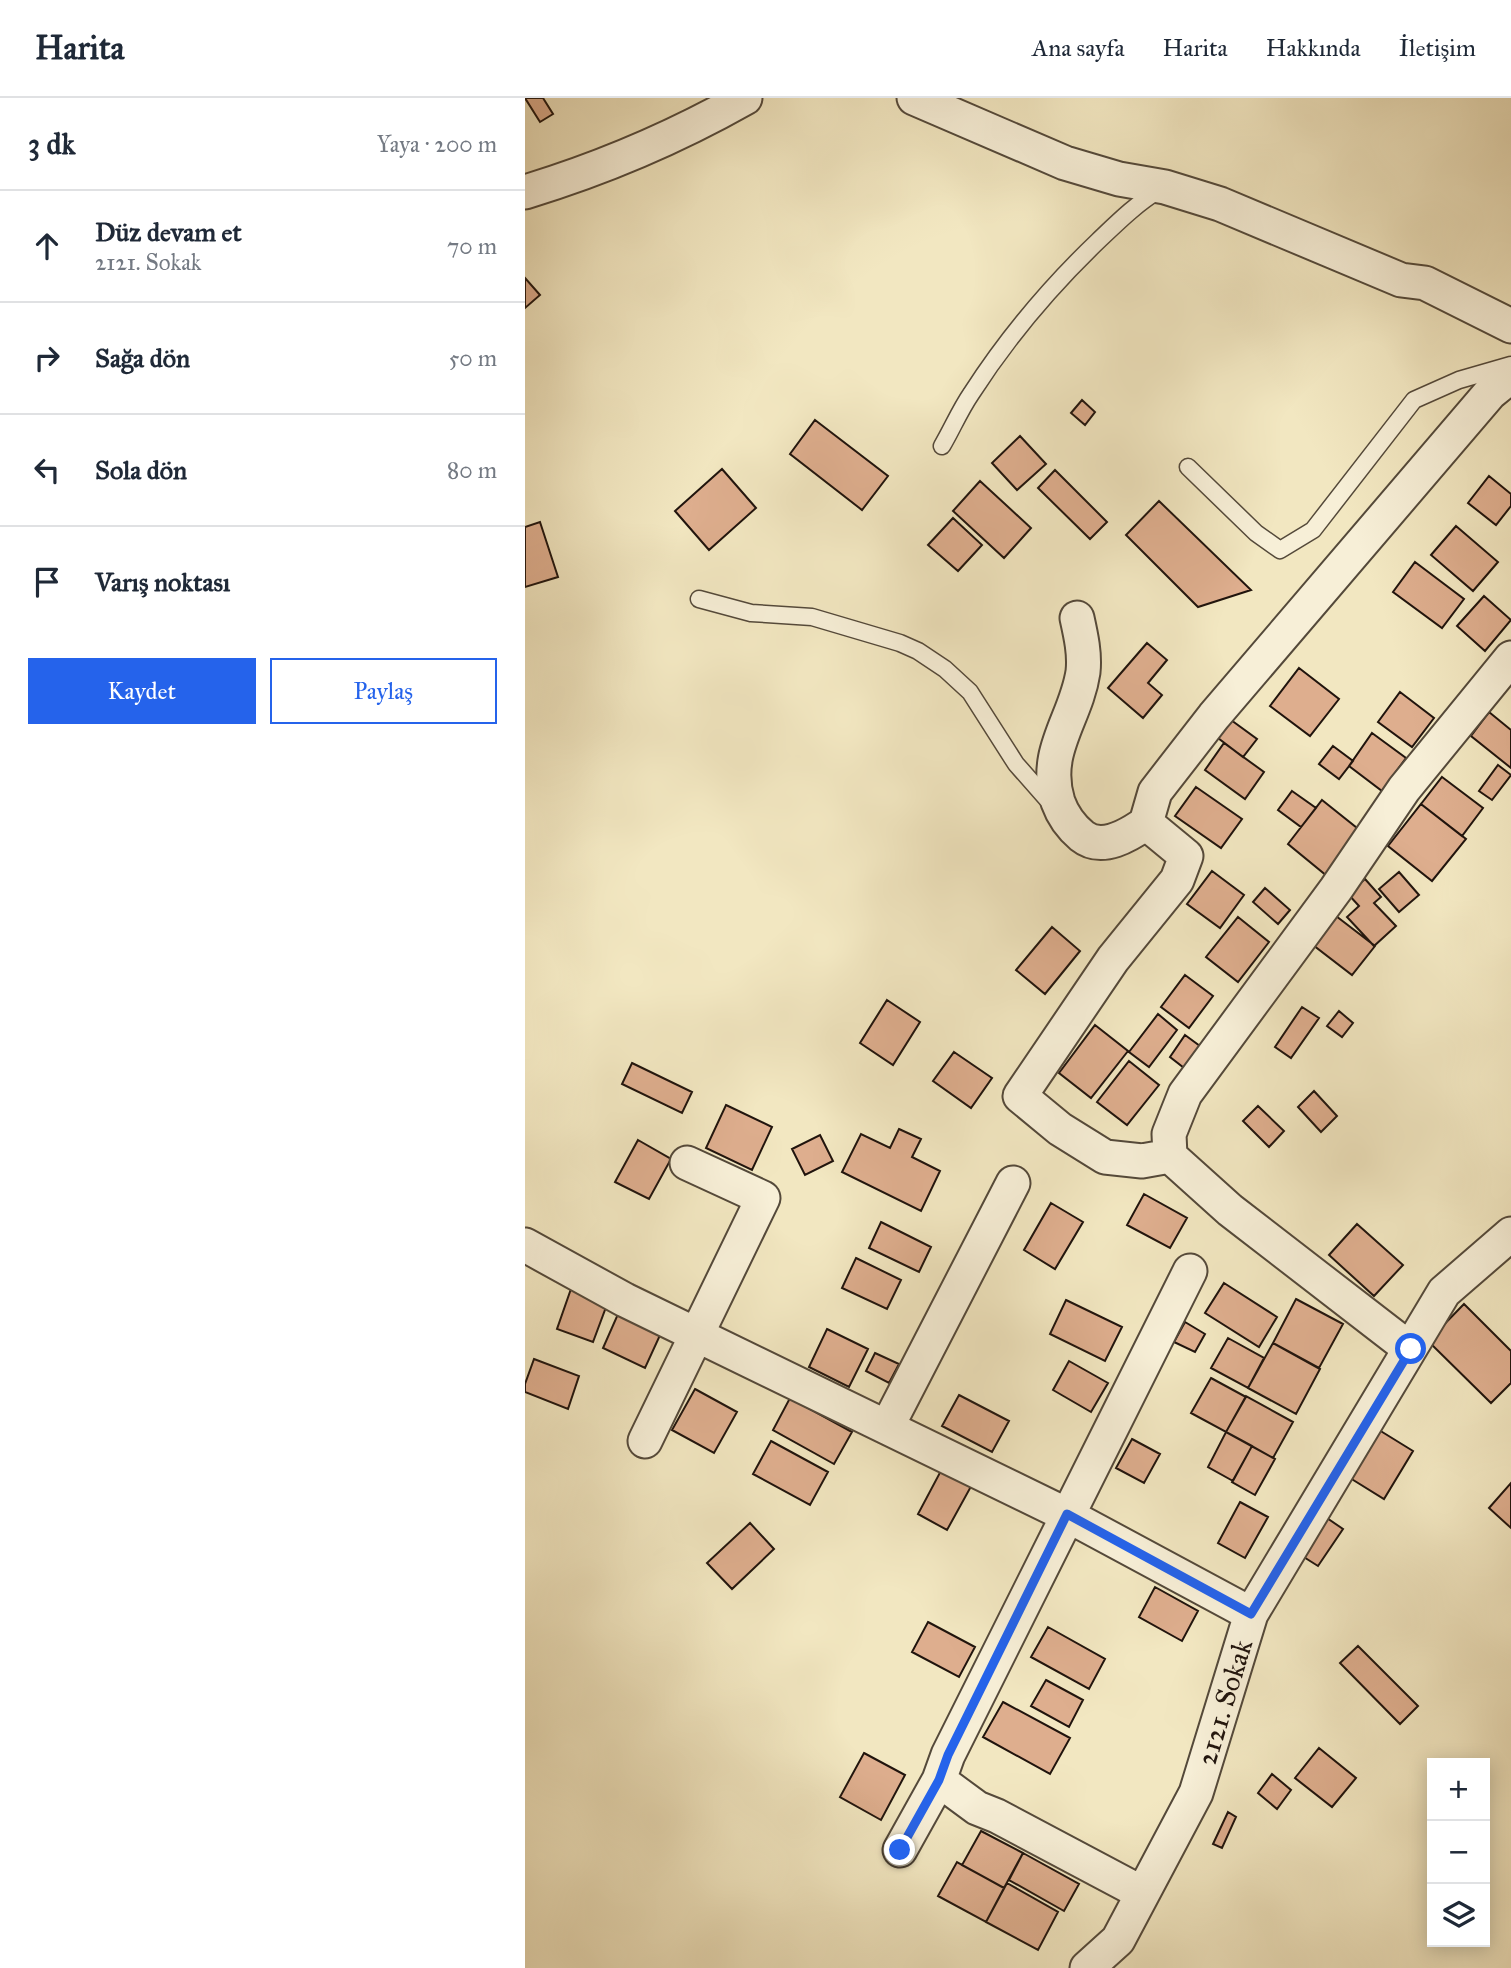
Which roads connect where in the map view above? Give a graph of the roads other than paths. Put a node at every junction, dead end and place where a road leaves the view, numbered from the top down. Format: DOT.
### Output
graph roads {
  1 [pos="745,98"];
  2 [pos="914,98"];
  3 [pos="1165,187"];
  4 [pos="525,192"];
  5 [pos="1511,326"];
  6 [pos="1511,365"];
  7 [pos="1511,376"];
  8 [pos="942,446"];
  9 [pos="1188,467"];
  10 [pos="699,599"];
  11 [pos="1077,618"];
  12 [pos="1511,658"];
  13 [pos="1063,815"];
  14 [pos="1146,823"];
  15 [pos="1170,1156"];
  16 [pos="687,1163"];
  17 [pos="1013,1183"];
  18 [pos="1511,1234"];
  19 [pos="525,1245"];
  20 [pos="1190,1271"];
  21 [pos="696,1335"];
  22 [pos="1411,1349"];
  23 [pos="887,1427"];
  24 [pos="645,1441"];
  25 [pos="1067,1514"];
  26 [pos="1251,1614"];
  27 [pos="939,1780"];
  28 [pos="900,1850"];
  29 [pos="1142,1894"];
  30 [pos="1087,1968"];
  1 -- 4 [label="street"];
  2 -- 3 [label="street"];
  3 -- 5 [label="street"];
  3 -- 8 [label="lane"];
  6 -- 9 [label="lane"];
  7 -- 14 [label="street"];
  10 -- 13 [label="lane"];
  11 -- 13 [label="street"];
  12 -- 15 [label="street"];
  13 -- 14 [label="street"];
  14 -- 15 [label="street"];
  15 -- 22 [label="street"];
  16 -- 21 [label="street"];
  17 -- 23 [label="street"];
  18 -- 22 [label="street, 2121. Sokak"];
  19 -- 21 [label="street"];
  20 -- 25 [label="street"];
  21 -- 23 [label="street"];
  21 -- 24 [label="street"];
  22 -- 26 [label="street, 2121. Sokak"];
  23 -- 25 [label="street"];
  25 -- 26 [label="street"];
  25 -- 27 [label="street"];
  26 -- 29 [label="street, 2121. Sokak"];
  27 -- 28 [label="street"];
  27 -- 29 [label="street"];
  29 -- 30 [label="street, 2121. Sokak"];
}
